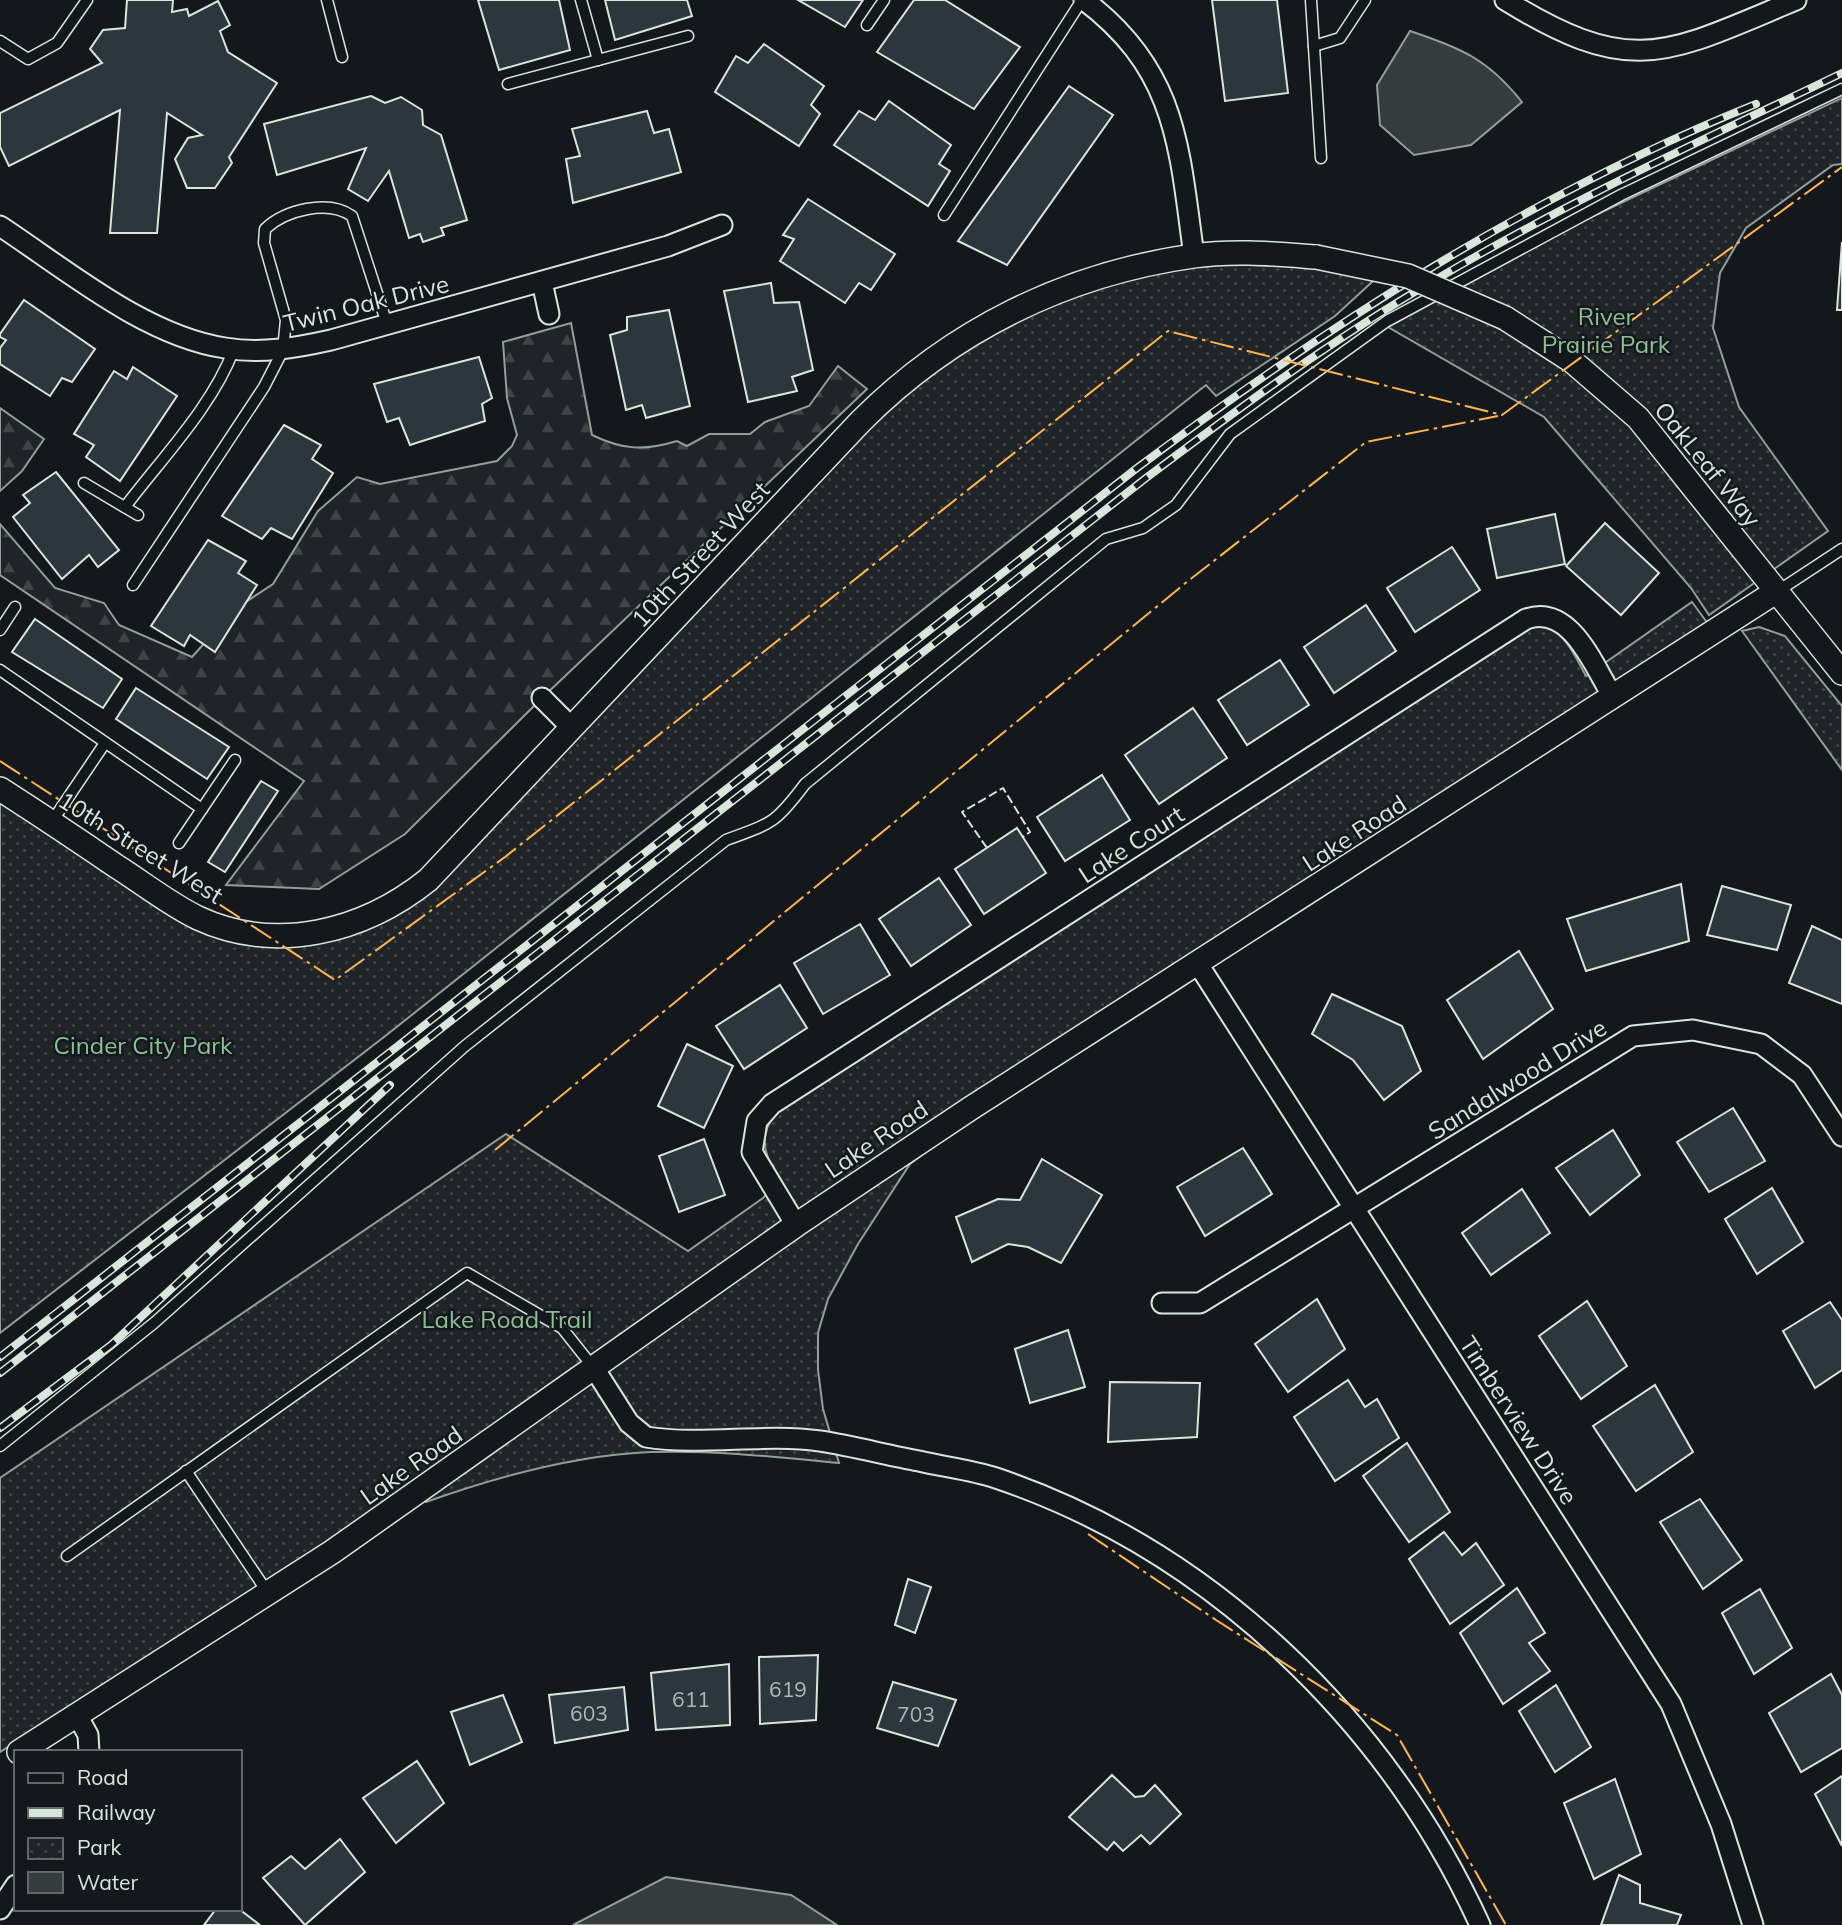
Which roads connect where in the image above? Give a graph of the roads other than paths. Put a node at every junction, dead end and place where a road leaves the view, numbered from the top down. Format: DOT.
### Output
graph roads {
  1 [pos="87,0"];
  2 [pos="327,0"];
  3 [pos="581,0"];
  4 [pos="884,0"];
  5 [pos="1083,0"];
  6 [pos="1311,0"];
  7 [pos="1365,0"];
  8 [pos="1504,0"];
  9 [pos="1796,0"];
  10 [pos="867,25"];
  11 [pos="688,36"];
  12 [pos="0,41"];
  13 [pos="1314,46"];
  14 [pos="342,57"];
  15 [pos="598,60"];
  16 [pos="508,85"];
  17 [pos="1842,89"];
  18 [pos="1321,158"];
  19 [pos="944,215"];
  20 [pos="722,225"];
  21 [pos="0,226"];
  22 [pos="1194,256"];
  23 [pos="542,282"];
  24 [pos="549,314"];
  25 [pos="1505,318"];
  26 [pos="387,324"];
  27 [pos="234,349"];
  28 [pos="283,350"];
  29 [pos="84,483"];
  30 [pos="125,507"];
  31 [pos="138,515"];
  32 [pos="1842,549"];
  33 [pos="133,585"];
  34 [pos="1777,592"];
  35 [pos="15,607"];
  36 [pos="0,630"];
  37 [pos="0,670"];
  38 [pos="1842,673"];
  39 [pos="1613,697"];
  40 [pos="542,698"];
  41 [pos="572,727"];
  42 [pos="106,743"];
  43 [pos="235,760"];
  44 [pos="0,789"];
  45 [pos="202,809"];
  46 [pos="51,823"];
  47 [pos="179,843"];
  48 [pos="1198,964"];
  49 [pos="1842,1136"];
  50 [pos="1354,1208"];
  51 [pos="796,1225"];
  52 [pos="1162,1303"];
  53 [pos="594,1368"];
  54 [pos="0,1446"];
  55 [pos="187,1471"];
  56 [pos="67,1556"];
  57 [pos="269,1595"];
  58 [pos="77,1715"];
  59 [pos="22,1750"];
  60 [pos="89,1750"];
  61 [pos="14,1888"];
  62 [pos="0,1909"];
  63 [pos="1480,1925"];
  64 [pos="1753,1925"];
  1 -- 12 [label="lane"];
  2 -- 14 [label="lane"];
  3 -- 15 [label="lane"];
  4 -- 10 [label="lane"];
  5 -- 19 [label="lane"];
  5 -- 22 [label="street"];
  6 -- 13 [label="lane"];
  7 -- 13 [label="lane"];
  8 -- 9 [label="street"];
  11 -- 15 [label="lane"];
  13 -- 18 [label="lane"];
  15 -- 16 [label="lane"];
  17 -- 54 [label="lane"];
  20 -- 23 [label="street, Twin Oak Drive"];
  21 -- 27 [label="street, Twin Oak Drive"];
  22 -- 25 [label="street, 10th Street West, bridge"];
  22 -- 41 [label="street, 10th Street West"];
  23 -- 24 [label="street"];
  23 -- 26 [label="street, Twin Oak Drive"];
  25 -- 34 [label="street, OakLeaf Way"];
  26 -- 28 [label="street, Twin Oak Drive"];
  26 -- 28 [label="lane"];
  27 -- 28 [label="street, Twin Oak Drive"];
  27 -- 30 [label="lane"];
  28 -- 33 [label="lane"];
  29 -- 30 [label="lane"];
  30 -- 31 [label="lane"];
  32 -- 34 [label="lane"];
  34 -- 38 [label="street, OakLeaf Way"];
  34 -- 39 [label="street, Lake Road"];
  35 -- 36 [label="lane"];
  37 -- 42 [label="lane"];
  39 -- 48 [label="street, Lake Road"];
  39 -- 51 [label="street, Lake Court"];
  40 -- 41 [label="street"];
  41 -- 46 [label="street, 10th Street West"];
  42 -- 45 [label="lane"];
  42 -- 46 [label="lane"];
  43 -- 45 [label="lane"];
  44 -- 46 [label="street, 10th Street West"];
  45 -- 47 [label="lane"];
  48 -- 50 [label="street, Timberview Drive"];
  48 -- 51 [label="street, Lake Road"];
  49 -- 50 [label="street, Sandalwood Drive"];
  50 -- 52 [label="street, Sandalwood Drive"];
  50 -- 64 [label="street, Timberview Drive"];
  51 -- 53 [label="street, Lake Road"];
  53 -- 55 [label="lane"];
  53 -- 57 [label="street, Lake Road"];
  53 -- 63 [label="street"];
  55 -- 56 [label="lane"];
  55 -- 57 [label="lane"];
  57 -- 58 [label="street, Lake Road"];
  58 -- 59 [label="street, Lake Road"];
  58 -- 60 [label="street"];
  61 -- 62 [label="street"];
}
